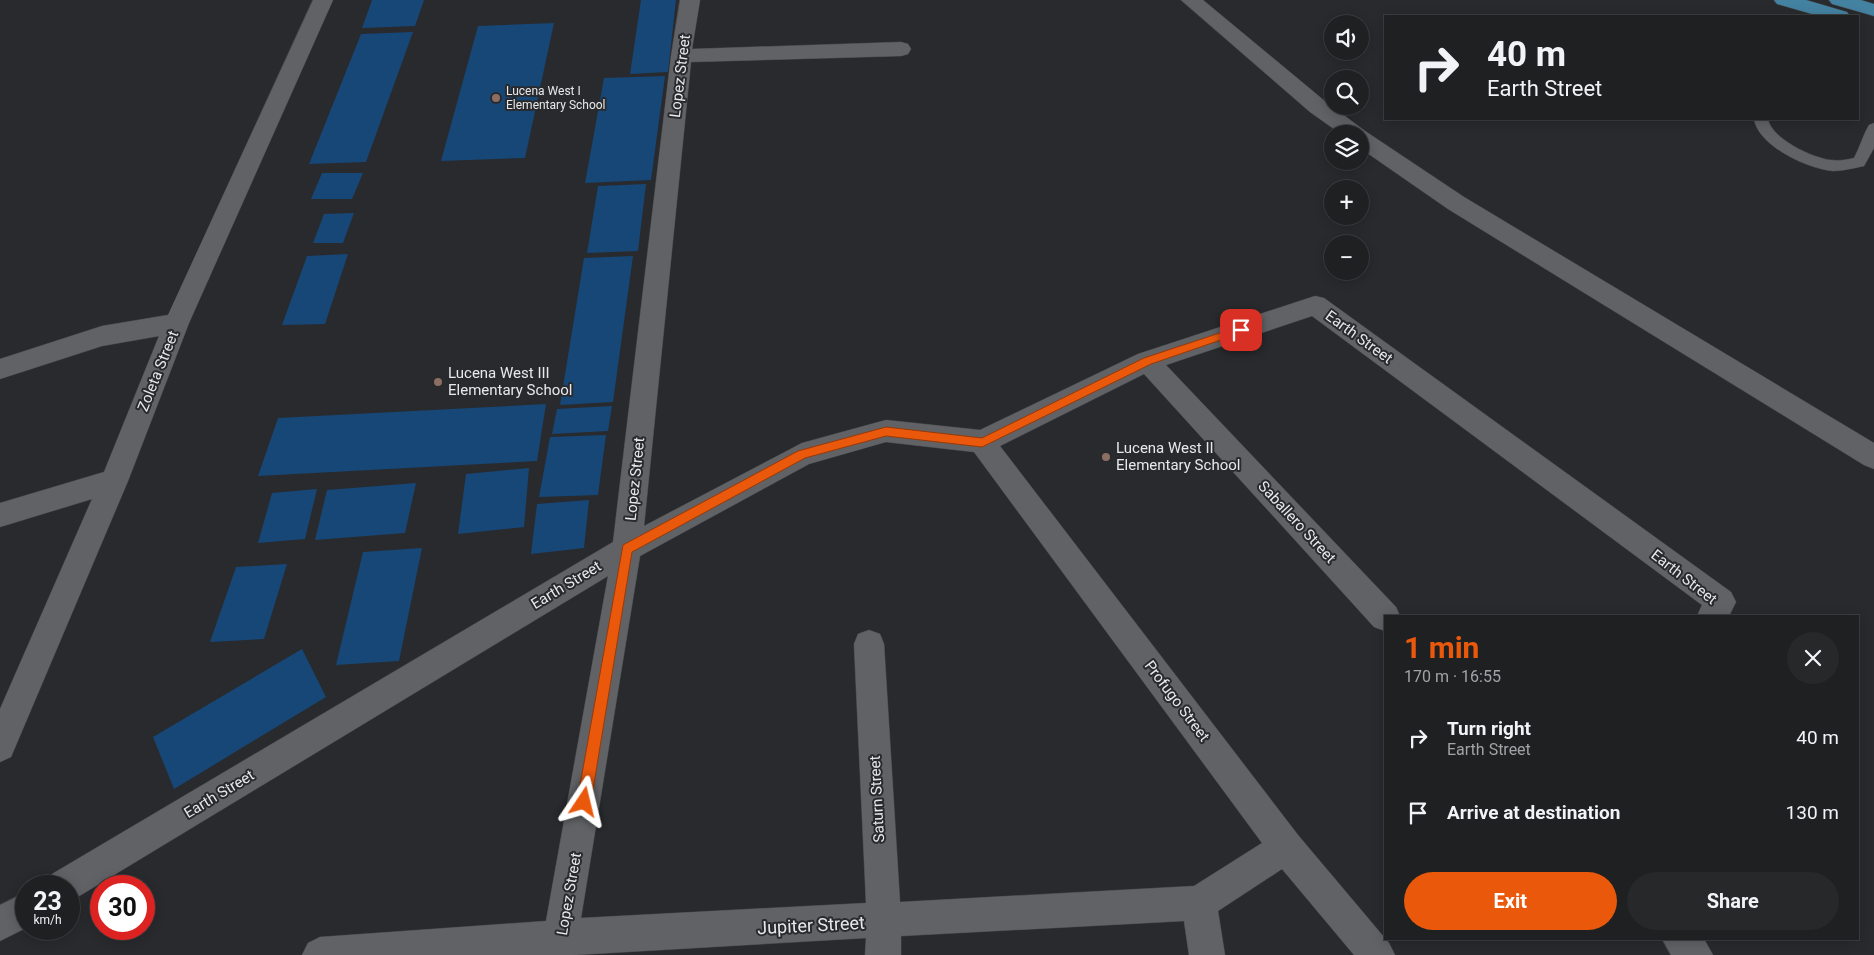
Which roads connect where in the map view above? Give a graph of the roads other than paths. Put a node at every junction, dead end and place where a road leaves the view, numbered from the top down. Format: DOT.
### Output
graph roads {
  1 [pos="323,0"];
  2 [pos="690,0"];
  3 [pos="1191,0"];
  4 [pos="1784,0"];
  5 [pos="1839,0"];
  6 [pos="1874,10"];
  7 [pos="1809,12"];
  8 [pos="1832,15"];
  9 [pos="1859,22"];
  10 [pos="1874,26"];
  11 [pos="901,49"];
  12 [pos="681,56"];
  13 [pos="1762,120"];
  14 [pos="1343,125"];
  15 [pos="1874,128"];
  16 [pos="1369,143"];
  17 [pos="177,323"];
  18 [pos="1147,361"];
  19 [pos="0,369"];
  20 [pos="982,442"];
  21 [pos="1874,457"];
  22 [pos="114,481"];
  23 [pos="0,515"];
  24 [pos="627,549"];
  25 [pos="1713,615"];
  26 [pos="1384,616"];
  27 [pos="869,644"];
  28 [pos="0,746"];
  29 [pos="1286,847"];
  30 [pos="80,876"];
  31 [pos="1199,903"];
  32 [pos="15,915"];
  33 [pos="884,921"];
  34 [pos="0,924"];
  35 [pos="1681,940"];
  36 [pos="560,946"];
  37 [pos="320,955"];
  38 [pos="883,955"];
  39 [pos="1207,955"];
  40 [pos="1377,955"];
  41 [pos="1694,955"];
  1 -- 17 [label="street, Zoleta Street"];
  2 -- 12 [label="street, Lopez Street"];
  3 -- 14 [label="street"];
  4 -- 7 [label="main road"];
  5 -- 6 [label="main road"];
  7 -- 8 [label="main road"];
  9 -- 10 [label="main road"];
  11 -- 12 [label="street"];
  12 -- 24 [label="street, Lopez Street"];
  13 -- 15 [label="lane"];
  16 -- 21 [label="street"];
  17 -- 19 [label="street"];
  17 -- 22 [label="street, Zoleta Street"];
  18 -- 20 [label="street, Earth Street"];
  18 -- 25 [label="street, Earth Street"];
  18 -- 26 [label="street, Saballero Street"];
  20 -- 24 [label="street, Earth Street"];
  20 -- 29 [label="street, Profugo Street"];
  22 -- 23 [label="street"];
  22 -- 28 [label="street, Zoleta Street"];
  24 -- 30 [label="street, Earth Street"];
  24 -- 36 [label="street, Lopez Street"];
  27 -- 33 [label="street, Saturn Street"];
  29 -- 31 [label="street, Jupiter Street"];
  29 -- 40 [label="street, Profugo Street"];
  31 -- 33 [label="street, Jupiter Street"];
  31 -- 39 [label="street"];
  32 -- 34 [label="street"];
  33 -- 36 [label="street, Jupiter Street"];
  33 -- 38 [label="street, Saturn Street"];
  35 -- 41 [label="street"];
  36 -- 37 [label="street, Jupiter Street"];
}
